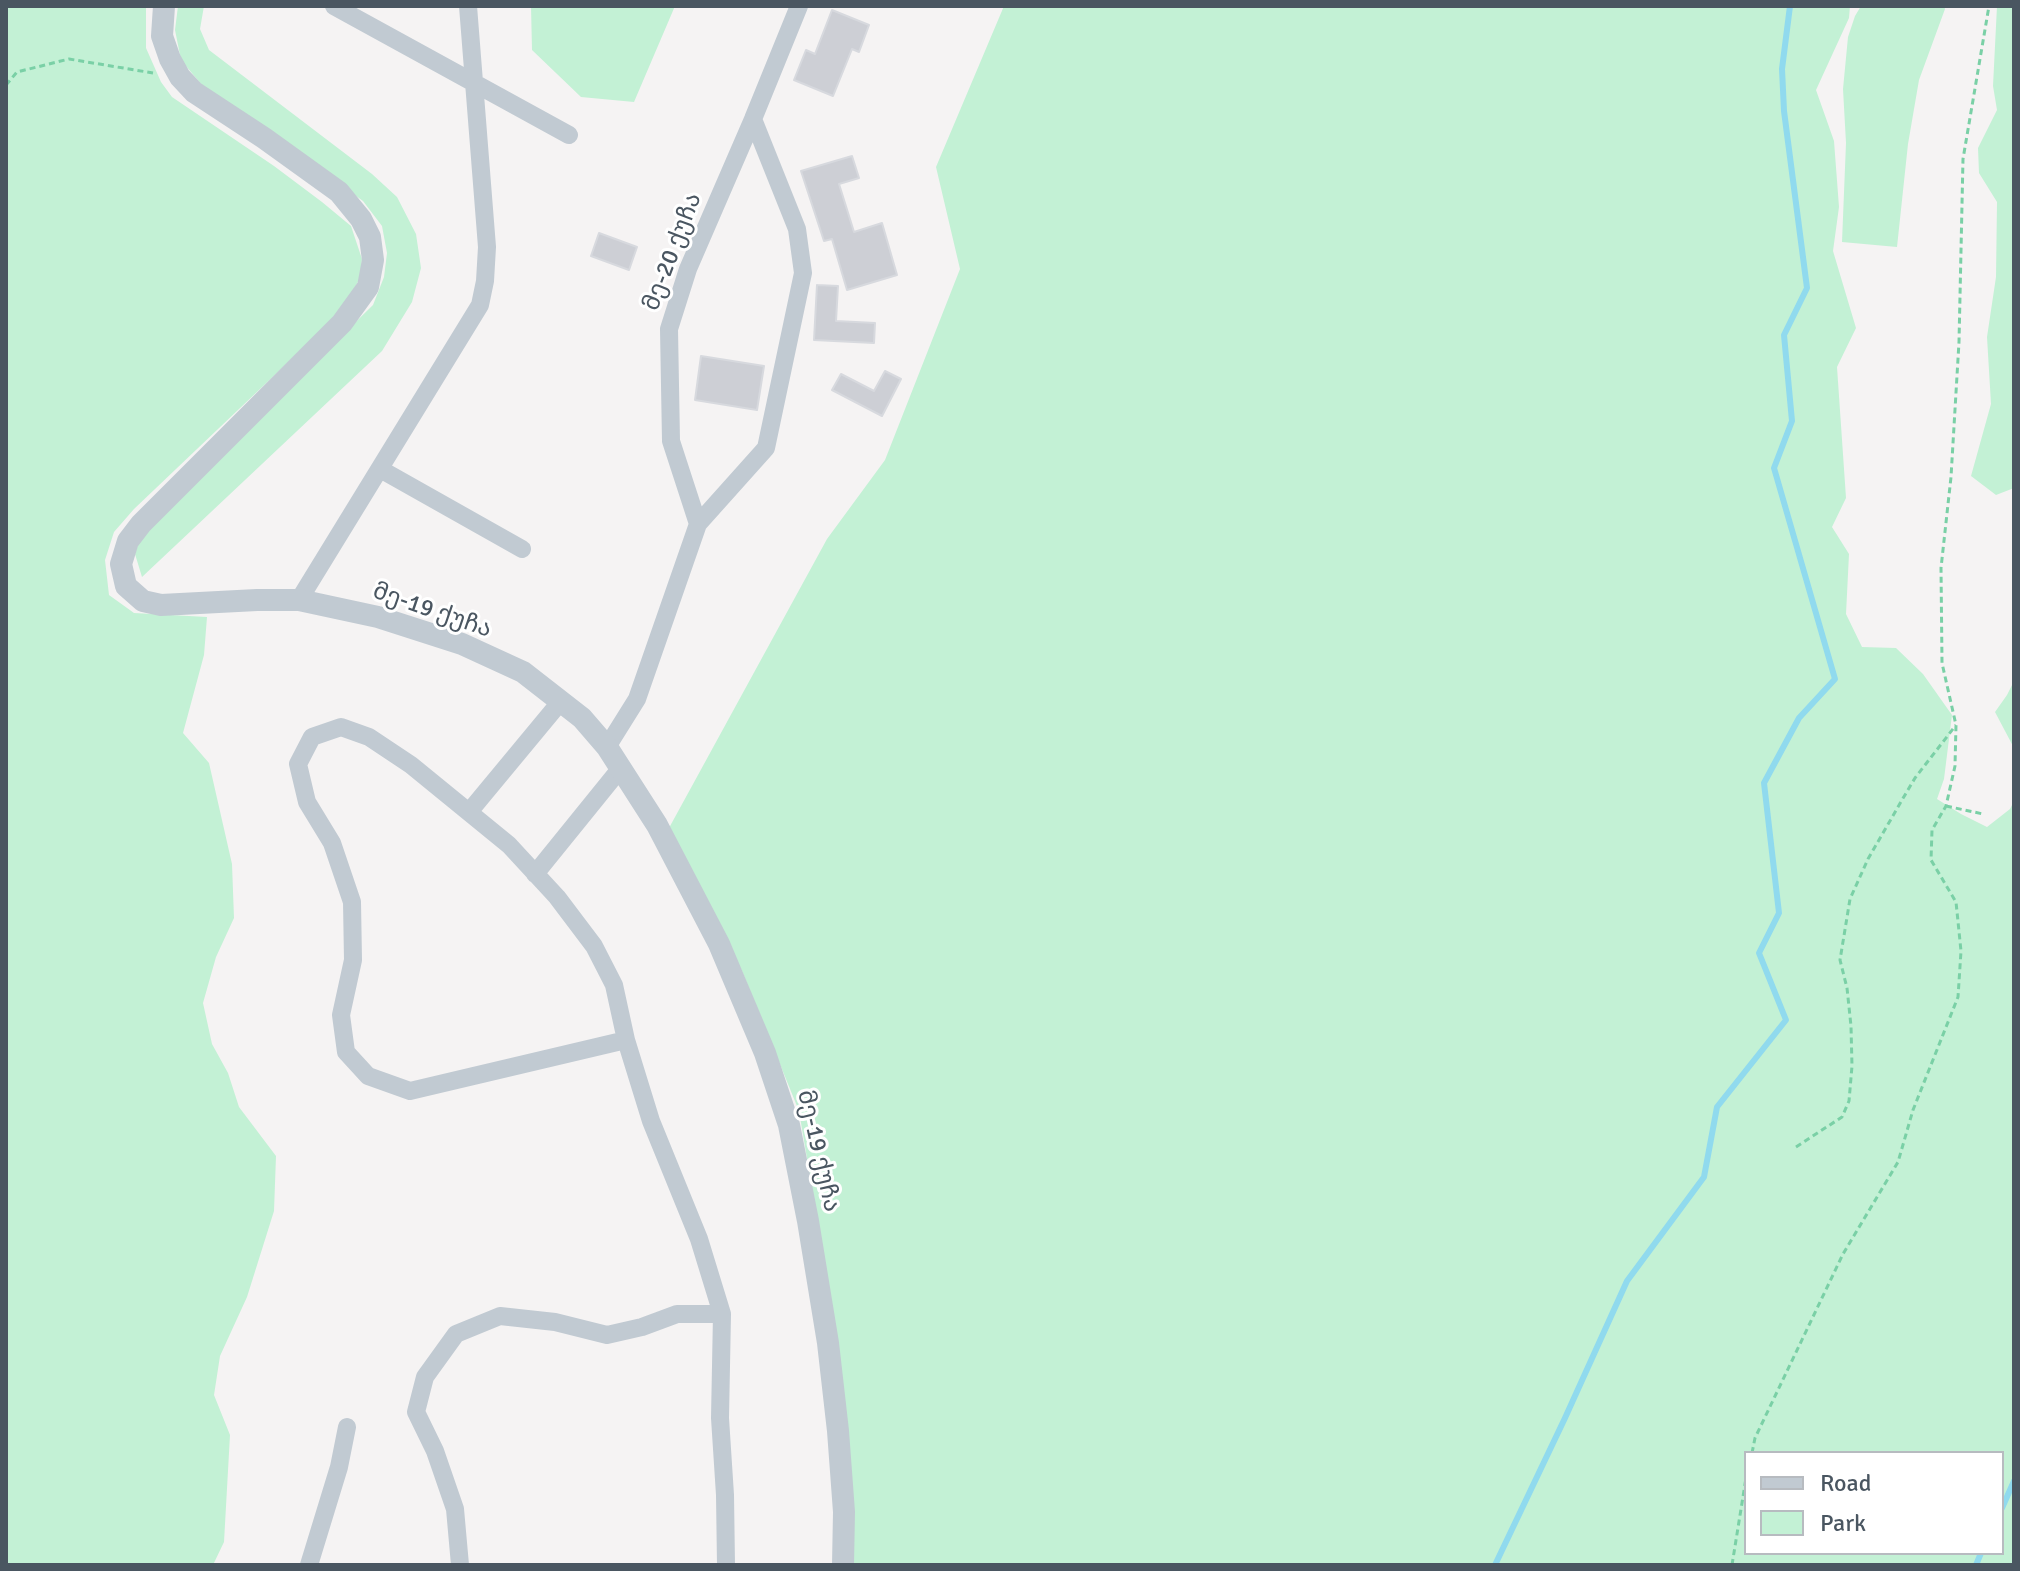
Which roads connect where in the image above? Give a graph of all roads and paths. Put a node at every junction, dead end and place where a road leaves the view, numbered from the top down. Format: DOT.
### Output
graph roads {
  1 [pos="164,6"];
  2 [pos="334,6"];
  3 [pos="468,6"];
  4 [pos="799,6"];
  5 [pos="1989,6"];
  6 [pos="180,77"];
  7 [pos="474,83"];
  8 [pos="6,85"];
  9 [pos="753,119"];
  10 [pos="569,135"];
  11 [pos="380,469"];
  12 [pos="698,524"];
  13 [pos="522,549"];
  14 [pos="299,600"];
  15 [pos="561,701"];
  16 [pos="1956,725"];
  17 [pos="607,747"];
  18 [pos="620,769"];
  19 [pos="1946,806"];
  20 [pos="469,812"];
  21 [pos="1983,814"];
  22 [pos="535,874"];
  23 [pos="626,1040"];
  24 [pos="1796,1147"];
  25 [pos="722,1314"];
  26 [pos="347,1427"];
  27 [pos="1752,1451"];
  28 [pos="1744,1490"];
  29 [pos="309,1565"];
  30 [pos="460,1565"];
  31 [pos="726,1565"];
  32 [pos="843,1565"];
  33 [pos="1732,1565"];
  1 -- 6 [label="street, მე-19 ქუჩა"];
  2 -- 7 [label="street"];
  3 -- 7 [label="street"];
  4 -- 9 [label="street, მე-20 ქუჩა"];
  5 -- 16 [label="path"];
  6 -- 8 [label="path"];
  6 -- 14 [label="street, მე-19 ქუჩა"];
  7 -- 10 [label="street"];
  7 -- 11 [label="street"];
  9 -- 12 [label="street, მე-20 ქუჩა"];
  9 -- 12 [label="street"];
  11 -- 13 [label="street"];
  11 -- 14 [label="street"];
  12 -- 17 [label="street"];
  14 -- 15 [label="street, მე-19 ქუჩა"];
  15 -- 17 [label="street, მე-19 ქუჩა"];
  15 -- 20 [label="street"];
  16 -- 19 [label="path"];
  16 -- 24 [label="path"];
  17 -- 18 [label="street, მე-19 ქუჩა"];
  18 -- 22 [label="street"];
  18 -- 32 [label="street, მე-19 ქუჩა"];
  19 -- 21 [label="path"];
  19 -- 27 [label="path"];
  20 -- 22 [label="street"];
  20 -- 23 [label="street"];
  22 -- 23 [label="street"];
  23 -- 25 [label="street"];
  25 -- 30 [label="street"];
  25 -- 31 [label="street"];
  26 -- 29 [label="street"];
  28 -- 33 [label="path"];
}
